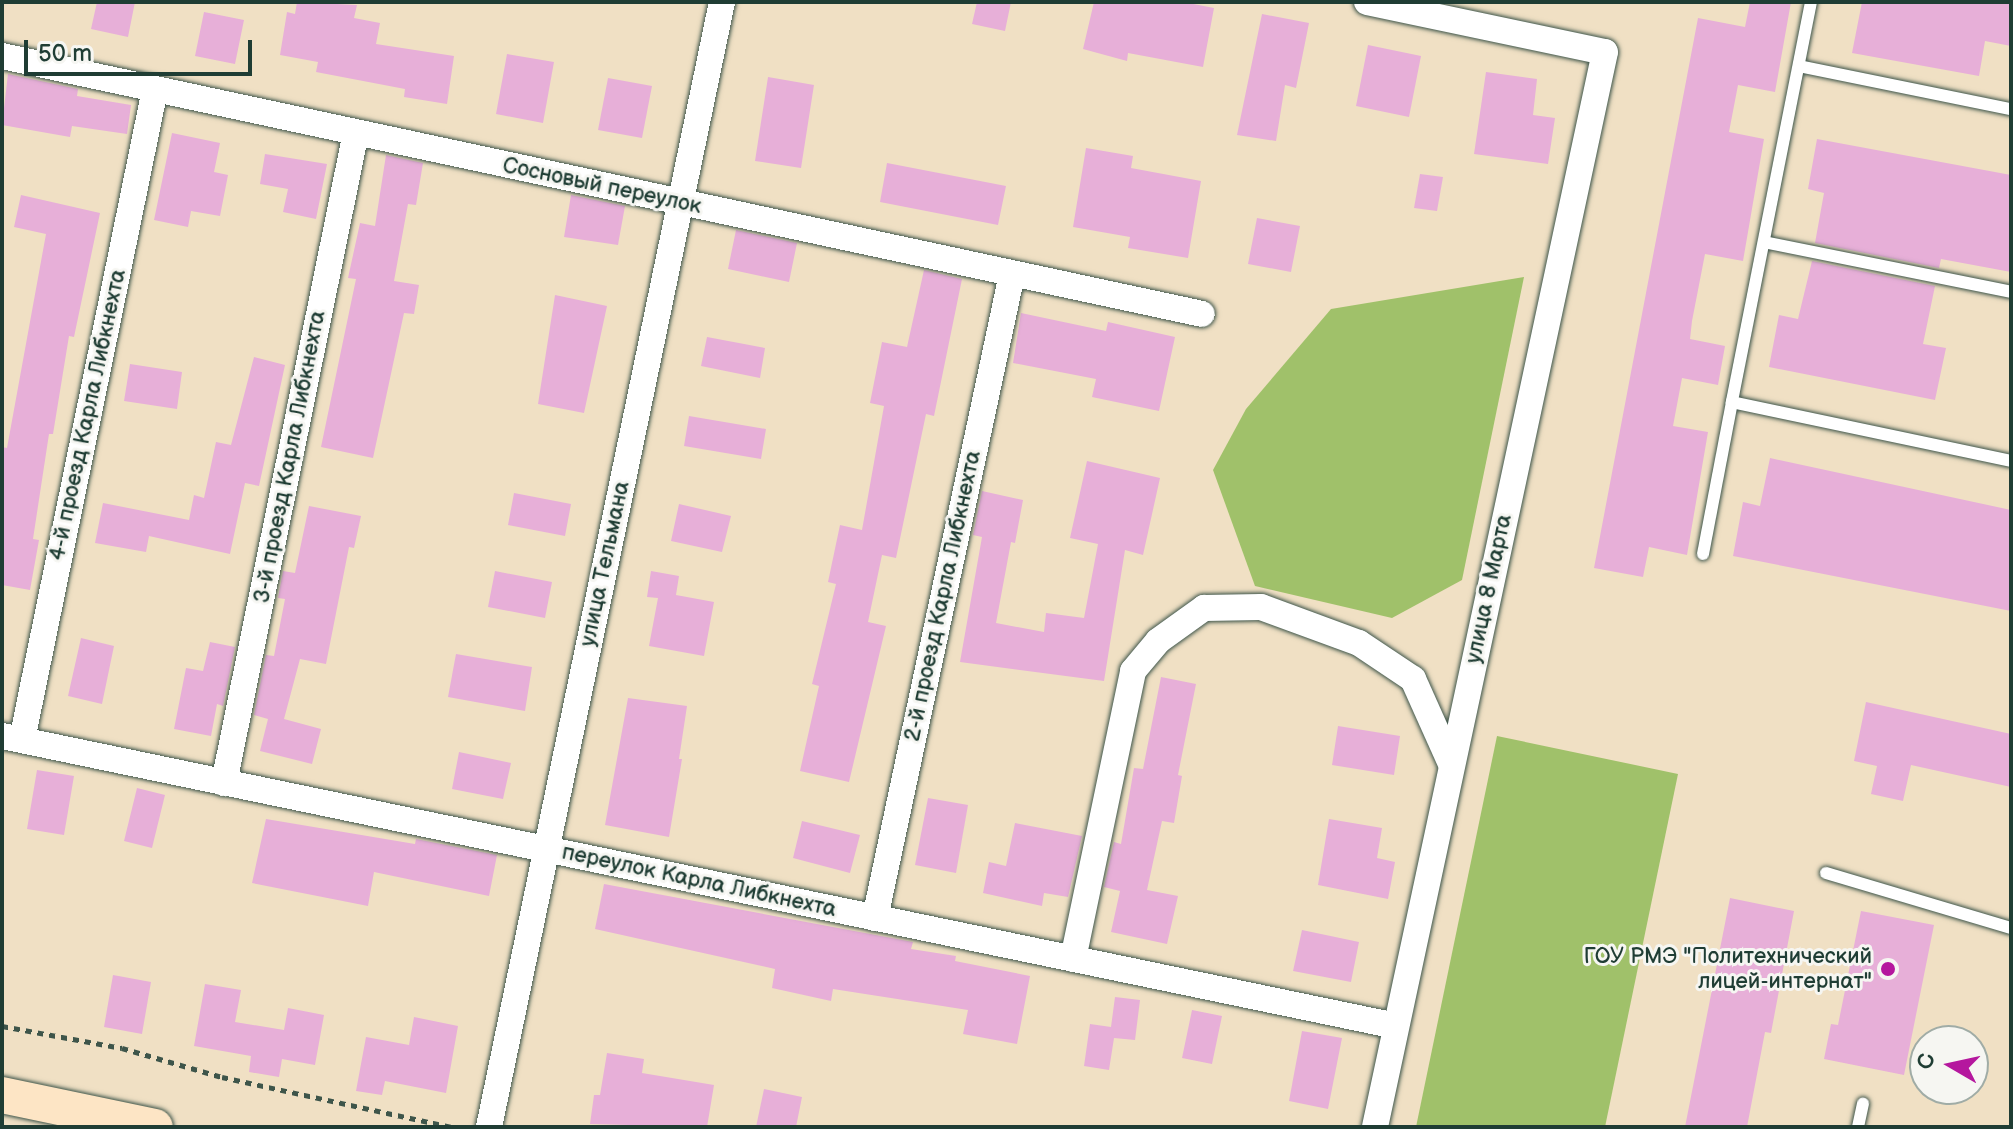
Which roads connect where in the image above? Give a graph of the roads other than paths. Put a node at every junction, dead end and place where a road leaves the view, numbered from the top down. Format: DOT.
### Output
graph roads {
  1 [pos="722,2"];
  2 [pos="1367,2"];
  3 [pos="1811,2"];
  4 [pos="2,56"];
  5 [pos="1799,66"];
  6 [pos="155,89"];
  7 [pos="2011,109"];
  8 [pos="356,132"];
  9 [pos="680,202"];
  10 [pos="1764,242"];
  11 [pos="1012,274"];
  12 [pos="2011,292"];
  13 [pos="1202,314"];
  14 [pos="1732,402"];
  15 [pos="2011,461"];
  16 [pos="1703,554"];
  17 [pos="12,738"];
  18 [pos="1451,764"];
  19 [pos="224,783"];
  20 [pos="546,849"];
  21 [pos="1826,873"];
  22 [pos="875,918"];
  23 [pos="2011,928"];
  24 [pos="1073,959"];
  25 [pos="1396,1026"];
  26 [pos="2,1095"];
  27 [pos="1863,1104"];
  28 [pos="155,1127"];
  29 [pos="489,1127"];
  30 [pos="1375,1127"];
  31 [pos="1858,1127"];
  1 -- 9 [label="street, улица Тельмана"];
  2 -- 18 [label="street, улица 8 Марта"];
  3 -- 5 [label="lane"];
  4 -- 6 [label="street, Сосновый переулок"];
  5 -- 7 [label="lane"];
  5 -- 10 [label="lane"];
  6 -- 8 [label="street, Сосновый переулок"];
  6 -- 17 [label="street, 4-й проезд Карла Либкнехта"];
  8 -- 9 [label="street, Сосновый переулок"];
  8 -- 19 [label="street, 3-й проезд Карла Либкнехта"];
  9 -- 11 [label="street, Сосновый переулок"];
  9 -- 20 [label="street, улица Тельмана"];
  10 -- 12 [label="lane"];
  10 -- 14 [label="lane"];
  11 -- 13 [label="street, Сосновый переулок"];
  11 -- 22 [label="street, 2-й проезд Карла Либкнехта"];
  14 -- 15 [label="lane"];
  14 -- 16 [label="lane"];
  17 -- 19 [label="street, переулок Карла Либкнехта"];
  18 -- 24 [label="street"];
  18 -- 25 [label="street, улица 8 Марта"];
  19 -- 20 [label="street, переулок Карла Либкнехта"];
  20 -- 22 [label="street, переулок Карла Либкнехта"];
  20 -- 29 [label="street, улица Тельмана"];
  21 -- 23 [label="lane"];
  22 -- 24 [label="street, переулок Карла Либкнехта"];
  24 -- 25 [label="street, переулок Карла Либкнехта"];
  25 -- 30 [label="street, улица 8 Марта"];
  26 -- 28 [label="main road"];
  27 -- 31 [label="lane"];
}
